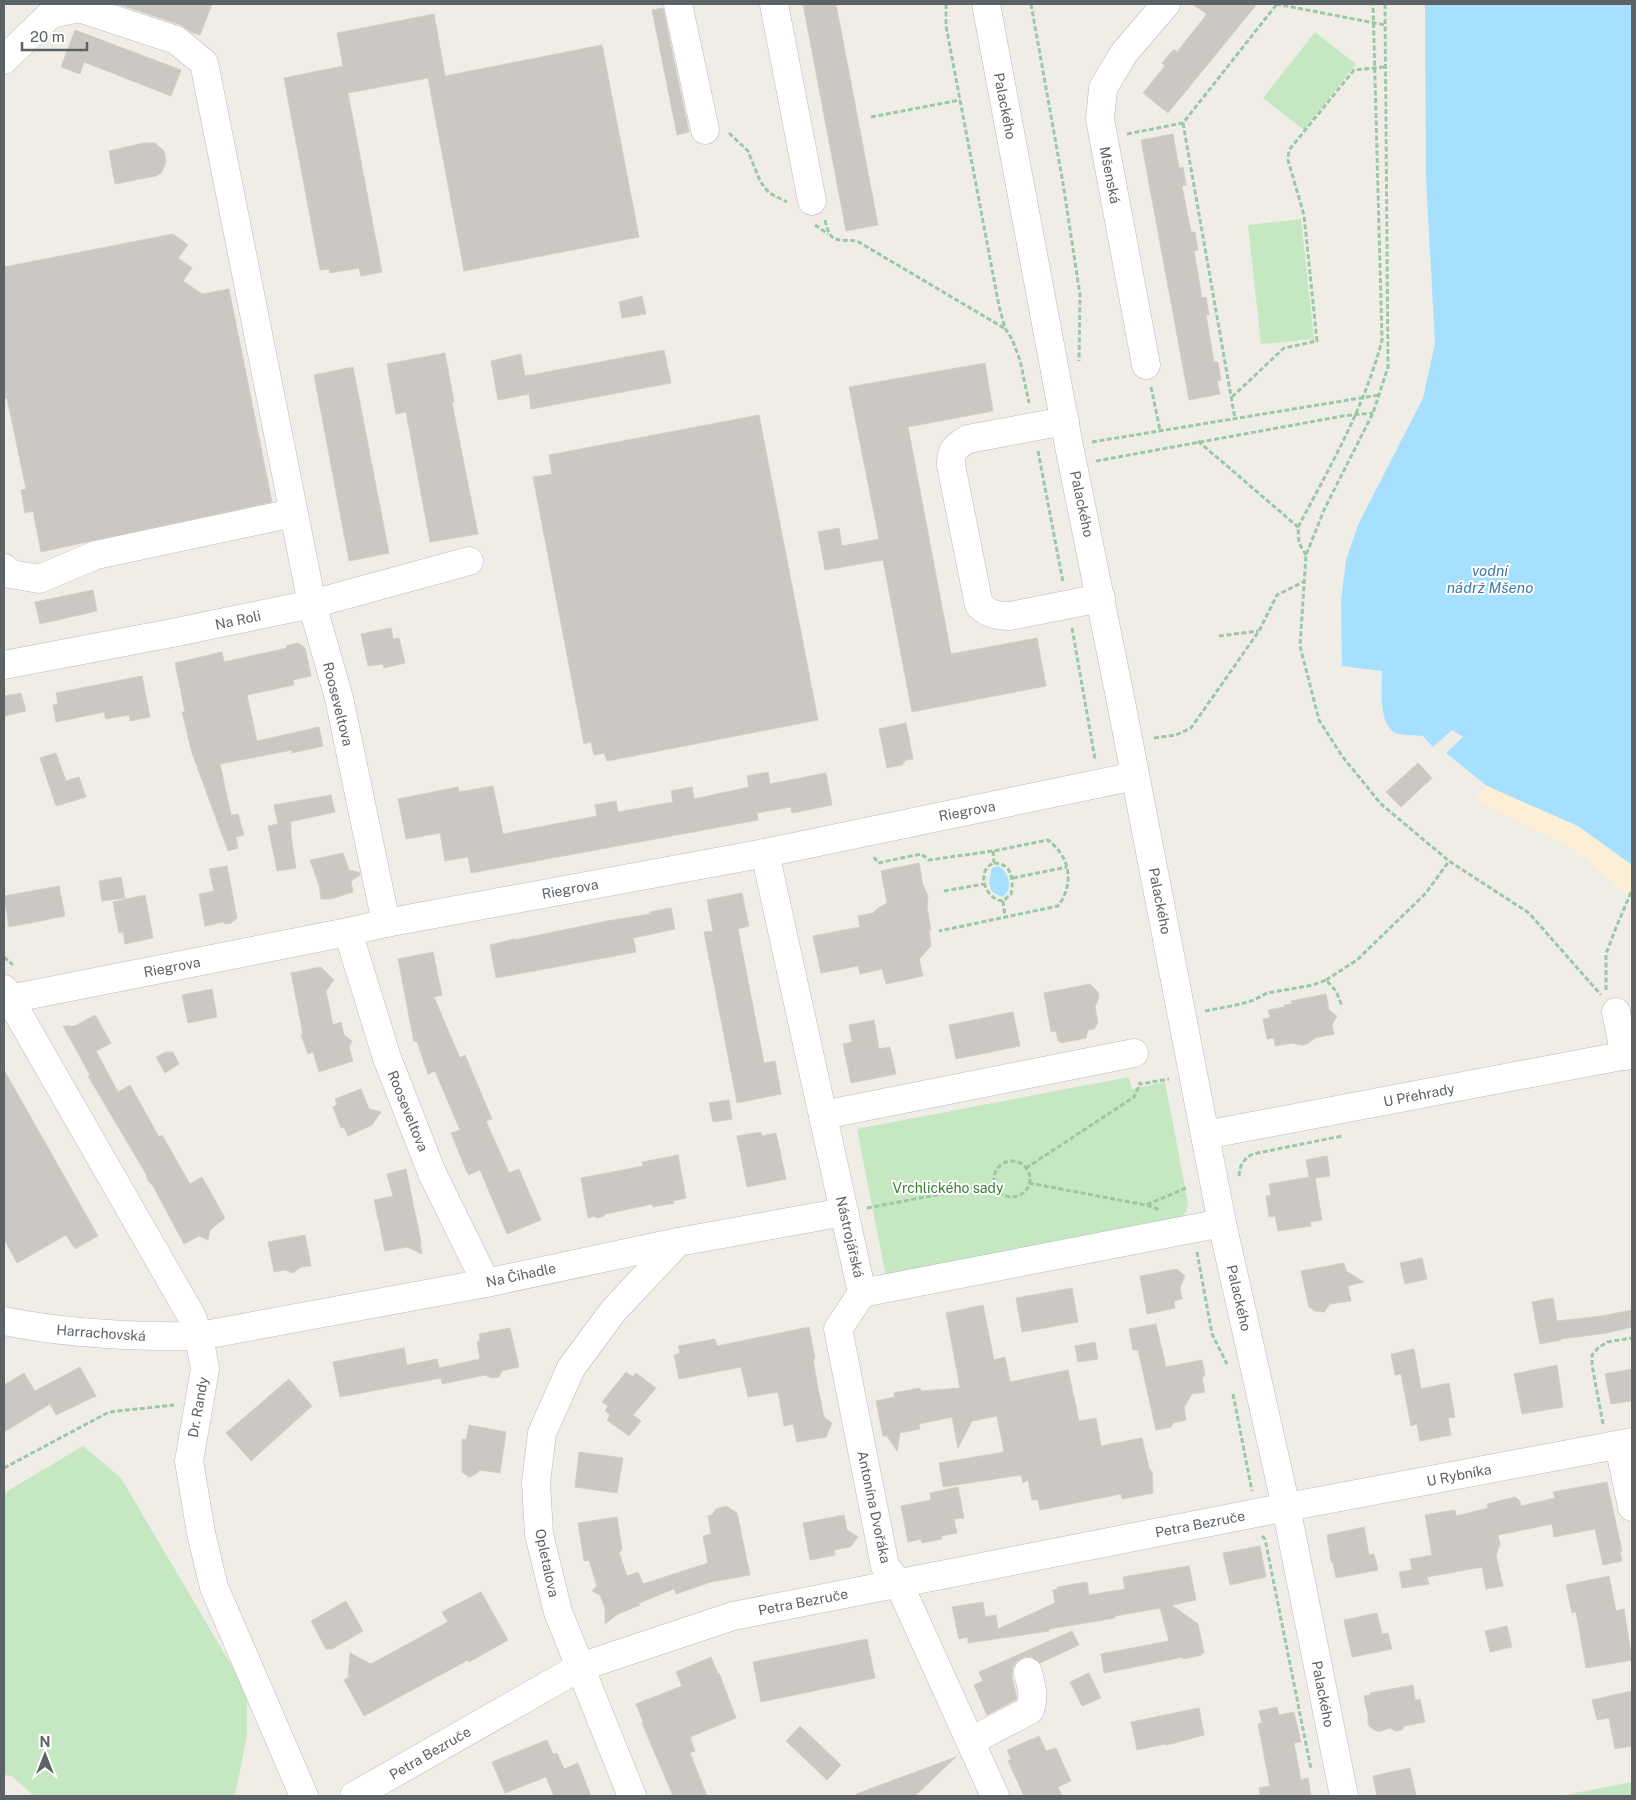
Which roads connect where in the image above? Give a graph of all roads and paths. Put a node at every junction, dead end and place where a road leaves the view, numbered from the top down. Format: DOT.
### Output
graph roads {
  1 [pos="678,4"];
  2 [pos="774,4"];
  3 [pos="946,4"];
  4 [pos="986,4"];
  5 [pos="1166,4"];
  6 [pos="1277,4"];
  7 [pos="1373,4"];
  8 [pos="1384,4"];
  9 [pos="1374,23"];
  10 [pos="1385,25"];
  11 [pos="4,60"];
  12 [pos="1385,67"];
  13 [pos="1375,68"];
  14 [pos="960,100"];
  15 [pos="872,118"];
  16 [pos="1183,123"];
  17 [pos="705,130"];
  18 [pos="1122,135"];
  19 [pos="809,211"];
  20 [pos="828,234"];
  21 [pos="1005,328"];
  22 [pos="1146,364"];
  23 [pos="1379,395"];
  24 [pos="1232,397"];
  25 [pos="1362,398"];
  26 [pos="1235,419"];
  27 [pos="1034,427"];
  28 [pos="1160,430"];
  29 [pos="1067,434"];
  30 [pos="1198,441"];
  31 [pos="293,513"];
  32 [pos="1298,527"];
  33 [pos="1306,555"];
  34 [pos="469,561"];
  35 [pos="4,568"];
  36 [pos="1304,582"];
  37 [pos="1100,598"];
  38 [pos="312,604"];
  39 [pos="1068,605"];
  40 [pos="1259,631"];
  41 [pos="1219,636"];
  42 [pos="4,665"];
  43 [pos="1154,738"];
  44 [pos="1095,761"];
  45 [pos="1135,776"];
  46 [pos="993,851"];
  47 [pos="765,853"];
  48 [pos="874,857"];
  49 [pos="1449,861"];
  50 [pos="994,863"];
  51 [pos="1067,867"];
  52 [pos="1013,878"];
  53 [pos="984,884"];
  54 [pos="1632,890"];
  55 [pos="944,891"];
  56 [pos="1003,901"];
  57 [pos="1005,917"];
  58 [pos="386,923"];
  59 [pos="939,931"];
  60 [pos="348,932"];
  61 [pos="1326,980"];
  62 [pos="6,996"];
  63 [pos="1342,1006"];
  64 [pos="1611,1006"];
  65 [pos="1182,1016"];
  66 [pos="1134,1053"];
  67 [pos="1629,1055"];
  68 [pos="1140,1084"];
  69 [pos="823,1115"];
  70 [pos="1205,1135"];
  71 [pos="1253,1154"];
  72 [pos="1026,1168"];
  73 [pos="1239,1174"];
  74 [pos="994,1184"];
  75 [pos="1029,1184"];
  76 [pos="1186,1188"];
  77 [pos="844,1212"];
  78 [pos="1222,1223"];
  79 [pos="1191,1230"];
  80 [pos="678,1242"];
  81 [pos="486,1283"];
  82 [pos="862,1293"];
  83 [pos="4,1321"];
  84 [pos="198,1336"];
  85 [pos="1632,1338"];
  86 [pos="1229,1372"];
  87 [pos="1232,1388"];
  88 [pos="199,1402"];
  89 [pos="1620,1444"];
  90 [pos="4,1468"];
  91 [pos="1286,1507"];
  92 [pos="1632,1507"];
  93 [pos="1256,1513"];
  94 [pos="899,1584"];
  95 [pos="580,1667"];
  96 [pos="1028,1672"];
  97 [pos="971,1741"];
  98 [pos="1313,1777"];
  99 [pos="304,1796"];
  100 [pos="354,1796"];
  101 [pos="632,1796"];
  102 [pos="995,1796"];
  103 [pos="1344,1796"];
  1 -- 17 [label="street"];
  2 -- 19 [label="street"];
  3 -- 14 [label="path"];
  4 -- 29 [label="street, Palackého"];
  5 -- 22 [label="street, Mšenská"];
  6 -- 9 [label="path"];
  6 -- 16 [label="path"];
  7 -- 9 [label="path"];
  8 -- 10 [label="path"];
  9 -- 10 [label="path"];
  9 -- 13 [label="path"];
  10 -- 12 [label="path"];
  11 -- 31 [label="street, Rooseveltova"];
  12 -- 13 [label="path"];
  12 -- 23 [label="path"];
  13 -- 24 [label="path"];
  13 -- 25 [label="path"];
  14 -- 15 [label="path"];
  14 -- 21 [label="path"];
  16 -- 18 [label="path"];
  16 -- 24 [label="path"];
  17 -- 19 [label="path"];
  19 -- 20 [label="path"];
  19 -- 20 [label="path"];
  20 -- 21 [label="path"];
  21 -- 27 [label="path"];
  22 -- 28 [label="path"];
  23 -- 25 [label="path"];
  23 -- 33 [label="path"];
  24 -- 26 [label="path"];
  25 -- 26 [label="path"];
  25 -- 32 [label="path"];
  26 -- 28 [label="path"];
  27 -- 29 [label="street"];
  27 -- 39 [label="path"];
  27 -- 39 [label="street"];
  28 -- 29 [label="path"];
  29 -- 37 [label="street, Palackého"];
  30 -- 32 [label="path"];
  31 -- 35 [label="street"];
  31 -- 38 [label="street, Rooseveltova"];
  32 -- 33 [label="path"];
  33 -- 36 [label="path"];
  34 -- 38 [label="street, Na Roli"];
  36 -- 40 [label="path"];
  36 -- 49 [label="path"];
  37 -- 39 [label="street"];
  37 -- 45 [label="street, Palackého"];
  38 -- 42 [label="street, Na Roli"];
  38 -- 58 [label="street, Rooseveltova"];
  39 -- 44 [label="path"];
  40 -- 41 [label="path"];
  40 -- 43 [label="path"];
  45 -- 47 [label="street, Riegrova"];
  45 -- 65 [label="street, Palackého"];
  46 -- 48 [label="path"];
  46 -- 50 [label="path"];
  46 -- 51 [label="path"];
  47 -- 58 [label="street, Riegrova"];
  47 -- 69 [label="street, Nástrojářská"];
  49 -- 61 [label="path"];
  49 -- 64 [label="path"];
  50 -- 52 [label="path"];
  50 -- 53 [label="path"];
  51 -- 52 [label="path"];
  51 -- 57 [label="path"];
  52 -- 56 [label="path"];
  53 -- 55 [label="path"];
  53 -- 56 [label="path"];
  54 -- 64 [label="path"];
  56 -- 57 [label="path"];
  57 -- 59 [label="path"];
  58 -- 60 [label="street, Riegrova"];
  60 -- 62 [label="street, Riegrova"];
  60 -- 81 [label="street, Rooseveltova"];
  61 -- 63 [label="path"];
  61 -- 65 [label="path"];
  62 -- 84 [label="street, Dr. Randy"];
  64 -- 67 [label="street"];
  65 -- 70 [label="street, Palackého"];
  66 -- 69 [label="street"];
  67 -- 70 [label="street, U Přehrady"];
  68 -- 72 [label="path"];
  69 -- 77 [label="street, Nástrojářská"];
  70 -- 78 [label="street, Palackého"];
  71 -- 73 [label="path"];
  72 -- 74 [label="path"];
  72 -- 75 [label="path"];
  74 -- 75 [label="path"];
  74 -- 77 [label="path"];
  75 -- 76 [label="path"];
  77 -- 80 [label="street, Na Čihadle"];
  77 -- 82 [label="street, Nástrojářská"];
  78 -- 79 [label="street, Nástrojářská"];
  78 -- 91 [label="street, Palackého"];
  79 -- 82 [label="street, Nástrojářská"];
  79 -- 86 [label="path"];
  80 -- 81 [label="street, Na Čihadle"];
  80 -- 95 [label="street, Opletalova"];
  81 -- 84 [label="street, Na Čihadle"];
  82 -- 94 [label="street, Antonína Dvořáka"];
  83 -- 84 [label="street, Harrachovská"];
  84 -- 88 [label="street, Dr. Randy"];
  85 -- 89 [label="path"];
  87 -- 93 [label="path"];
  88 -- 90 [label="path"];
  88 -- 99 [label="street, Dr. Randy"];
  89 -- 91 [label="street, U Rybníka"];
  89 -- 92 [label="street"];
  91 -- 93 [label="street, Petra Bezruče"];
  91 -- 103 [label="street, Palackého"];
  93 -- 94 [label="street, Petra Bezruče"];
  93 -- 98 [label="path"];
  94 -- 95 [label="street, Petra Bezruče"];
  94 -- 97 [label="street, Antonína Dvořáka"];
  95 -- 100 [label="street, Petra Bezruče"];
  95 -- 101 [label="street, Opletalova"];
  96 -- 97 [label="street"];
  97 -- 102 [label="street, Antonína Dvořáka"];
}
